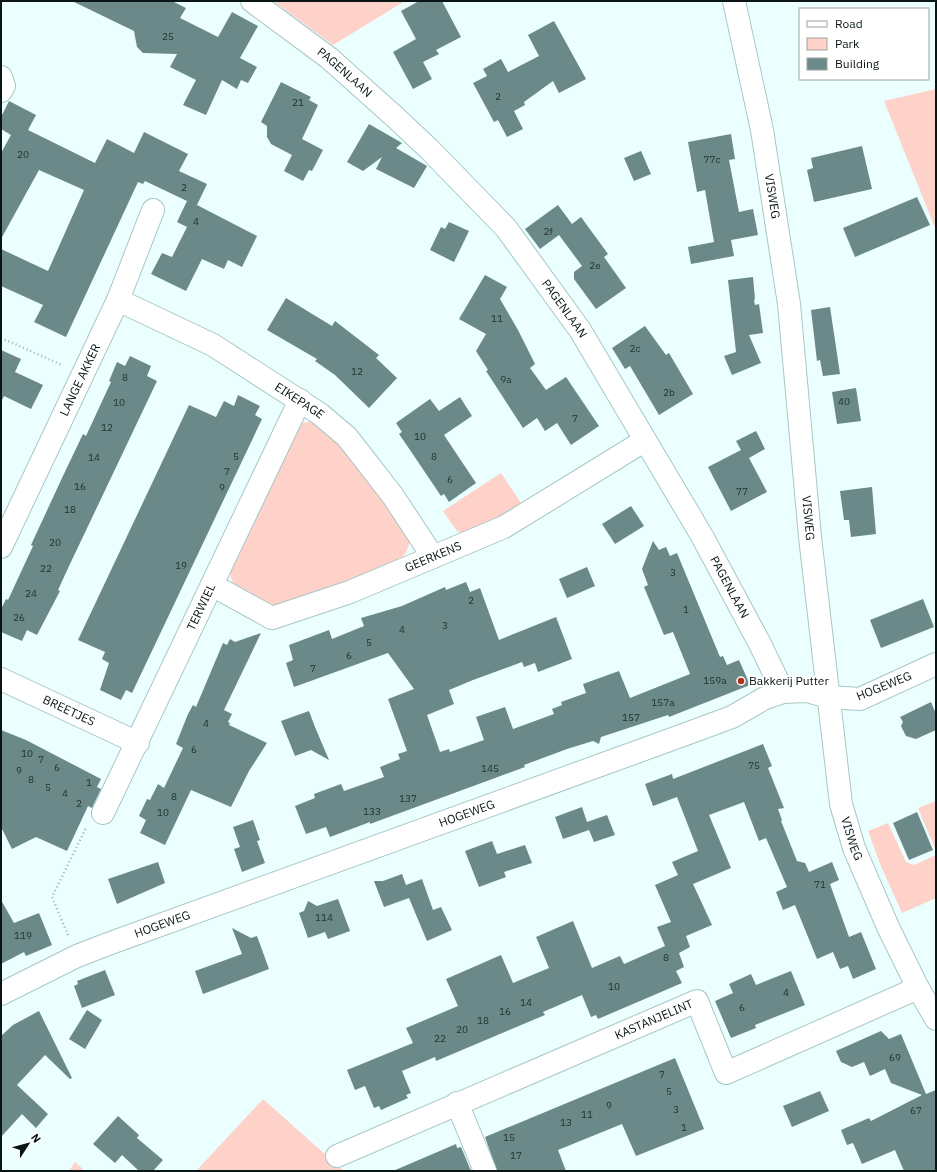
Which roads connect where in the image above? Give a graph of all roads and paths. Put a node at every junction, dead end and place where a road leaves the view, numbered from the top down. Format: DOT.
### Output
graph roads {
  1 [pos="252,1"];
  2 [pos="734,1"];
  3 [pos="1,78"];
  4 [pos="1,91"];
  5 [pos="153,210"];
  6 [pos="118,300"];
  7 [pos="1,338"];
  8 [pos="84,375"];
  9 [pos="300,400"];
  10 [pos="644,440"];
  11 [pos="1,547"];
  12 [pos="433,557"];
  13 [pos="212,585"];
  14 [pos="936,664"];
  15 [pos="1,679"];
  16 [pos="783,692"];
  17 [pos="828,697"];
  18 [pos="138,743"];
  19 [pos="103,813"];
  20 [pos="77,956"];
  21 [pos="918,988"];
  22 [pos="1,994"];
  23 [pos="936,1018"];
  24 [pos="457,1104"];
  25 [pos="337,1156"];
  26 [pos="485,1171"];
  1 -- 10 [label="street, PAGENLAAN"];
  2 -- 17 [label="street, VISWEG"];
  3 -- 4 [label="street"];
  5 -- 6 [label="street, LANGE AKKER"];
  6 -- 8 [label="street, LANGE AKKER"];
  6 -- 9 [label="street, EIKEPAGE"];
  7 -- 8 [label="path"];
  8 -- 11 [label="street, LANGE AKKER"];
  9 -- 12 [label="street, EIKEPAGE"];
  9 -- 13 [label="street, TERWIEL"];
  10 -- 12 [label="street, GEERKENS"];
  10 -- 16 [label="street, PAGENLAAN"];
  12 -- 13 [label="street, GEERKENS"];
  13 -- 18 [label="street, TERWIEL"];
  14 -- 17 [label="street, HOGEWEG"];
  15 -- 18 [label="street, BREETJES"];
  16 -- 17 [label="street, HOGEWEG"];
  16 -- 20 [label="street, HOGEWEG"];
  17 -- 21 [label="street, VISWEG"];
  18 -- 19 [label="street, TERWIEL"];
  19 -- 20 [label="path"];
  20 -- 22 [label="street, HOGEWEG"];
  21 -- 23 [label="street, VISWEG"];
  21 -- 24 [label="street, KASTANJELINT"];
  24 -- 25 [label="street, KASTANJELINT"];
  24 -- 26 [label="street"];
}
